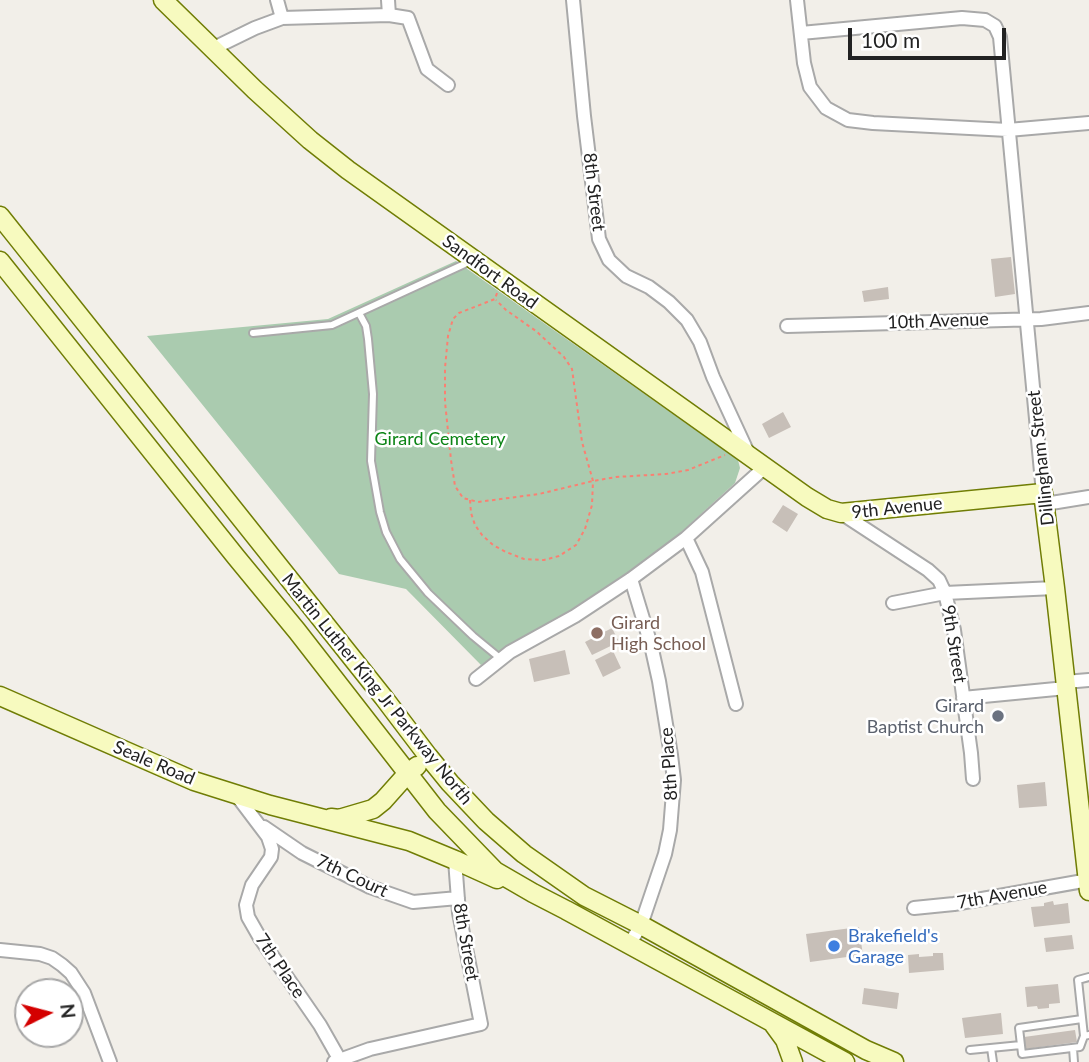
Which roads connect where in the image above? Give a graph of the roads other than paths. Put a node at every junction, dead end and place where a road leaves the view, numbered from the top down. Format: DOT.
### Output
graph roads {
  1 [pos="163,0"];
  2 [pos="277,0"];
  3 [pos="388,0"];
  4 [pos="573,0"];
  5 [pos="797,0"];
  6 [pos="389,15"];
  7 [pos="282,19"];
  8 [pos="801,33"];
  9 [pos="214,48"];
  10 [pos="448,85"];
  11 [pos="1089,123"];
  12 [pos="1008,130"];
  13 [pos="0,216"];
  14 [pos="473,260"];
  15 [pos="0,261"];
  16 [pos="359,313"];
  17 [pos="1089,313"];
  18 [pos="1028,318"];
  19 [pos="786,326"];
  20 [pos="253,333"];
  21 [pos="744,452"];
  22 [pos="765,467"];
  23 [pos="1089,497"];
  24 [pos="1044,499"];
  25 [pos="841,513"];
  26 [pos="685,538"];
  27 [pos="631,579"];
  28 [pos="1055,588"];
  29 [pos="946,593"];
  30 [pos="894,603"];
  31 [pos="501,659"];
  32 [pos="476,679"];
  33 [pos="1089,680"];
  34 [pos="1066,685"];
  35 [pos="0,696"];
  36 [pos="963,698"];
  37 [pos="736,704"];
  38 [pos="428,756"];
  39 [pos="408,773"];
  40 [pos="973,779"];
  41 [pos="237,796"];
  42 [pos="314,817"];
  43 [pos="256,820"];
  44 [pos="455,860"];
  45 [pos="1089,883"];
  46 [pos="533,893"];
  47 [pos="458,898"];
  48 [pos="914,908"];
  49 [pos="641,925"];
  50 [pos="629,945"];
  51 [pos="0,950"];
  52 [pos="1089,977"];
  53 [pos="770,997"];
  54 [pos="1089,1007"];
  55 [pos="1081,1008"];
  56 [pos="766,1019"];
  57 [pos="1082,1019"];
  58 [pos="1062,1022"];
  59 [pos="1050,1023"];
  60 [pos="1037,1025"];
  61 [pos="1063,1032"];
  62 [pos="1051,1033"];
  63 [pos="1038,1035"];
  64 [pos="1087,1035"];
  65 [pos="1021,1045"];
  66 [pos="1068,1047"];
  67 [pos="991,1048"];
  68 [pos="866,1050"];
  69 [pos="970,1050"];
  70 [pos="1030,1053"];
  71 [pos="339,1061"];
  72 [pos="110,1062"];
  73 [pos="793,1062"];
  74 [pos="845,1062"];
  75 [pos="881,1062"];
  76 [pos="894,1062"];
  77 [pos="993,1062"];
  78 [pos="1031,1062"];
  79 [pos="1074,1062"];
  1 -- 9 [label="main road, Sandfort Road"];
  2 -- 7 [label="street"];
  3 -- 6 [label="street"];
  4 -- 21 [label="street, 8th Street"];
  5 -- 8 [label="street"];
  6 -- 7 [label="street"];
  6 -- 10 [label="street"];
  7 -- 9 [label="street"];
  8 -- 12 [label="street"];
  8 -- 12 [label="street, Dillingham Street"];
  9 -- 14 [label="main road, Sandfort Road"];
  11 -- 12 [label="street"];
  12 -- 18 [label="street, Dillingham Street"];
  13 -- 38 [label="main road, Martin Luther King Jr Parkway North"];
  14 -- 16 [label="lane"];
  14 -- 21 [label="main road, Sandfort Road"];
  15 -- 39 [label="main road, Martin Luther King Jr Parkway North"];
  16 -- 20 [label="lane"];
  16 -- 31 [label="lane"];
  17 -- 18 [label="street, 10th Avenue"];
  18 -- 19 [label="street, 10th Avenue"];
  18 -- 24 [label="street, Dillingham Street"];
  21 -- 22 [label="main road, Sandfort Road"];
  22 -- 25 [label="main road, Sandfort Road"];
  22 -- 26 [label="street"];
  23 -- 24 [label="street, 9th Avenue"];
  24 -- 25 [label="main road, 9th Avenue"];
  24 -- 28 [label="main road, Dillingham Street"];
  25 -- 29 [label="street, 9th Avenue"];
  26 -- 27 [label="street"];
  26 -- 37 [label="street"];
  27 -- 31 [label="street"];
  27 -- 49 [label="street, 8th Place"];
  28 -- 29 [label="street"];
  28 -- 34 [label="main road, Dillingham Street"];
  29 -- 30 [label="street"];
  29 -- 36 [label="street, 9th Street"];
  31 -- 32 [label="street"];
  33 -- 34 [label="street"];
  34 -- 36 [label="street"];
  34 -- 45 [label="main road, Dillingham Street"];
  35 -- 41 [label="main road, Seale Road"];
  36 -- 40 [label="street, 9th Street"];
  38 -- 39 [label="main road, Seale Road"];
  38 -- 49 [label="main road, Martin Luther King Jr Parkway North"];
  39 -- 42 [label="main road, Seale Road"];
  39 -- 46 [label="main road, Martin Luther King Jr Parkway North"];
  41 -- 42 [label="main road, Seale Road"];
  41 -- 43 [label="street, 7th Place"];
  42 -- 44 [label="main road, Seale Road"];
  43 -- 47 [label="street, 7th Court"];
  43 -- 71 [label="street, 7th Place"];
  44 -- 46 [label="main road, Seale Road"];
  44 -- 47 [label="street, 8th Street"];
  45 -- 48 [label="street, 7th Avenue"];
  46 -- 50 [label="main road, Martin Luther King Jr Parkway North"];
  47 -- 71 [label="street, 8th Street"];
  49 -- 50 [label="street, 8th Place"];
  49 -- 53 [label="main road, Martin Luther King Jr Parkway North"];
  50 -- 56 [label="main road, Martin Luther King Jr Parkway North"];
  51 -- 72 [label="street"];
  52 -- 55 [label="lane"];
  53 -- 56 [label="main road"];
  53 -- 68 [label="main road, Martin Luther King Jr Parkway North"];
  54 -- 55 [label="lane"];
  55 -- 57 [label="lane"];
  56 -- 73 [label="main road"];
  56 -- 74 [label="main road, Martin Luther King Jr Parkway North"];
  57 -- 58 [label="lane"];
  57 -- 64 [label="lane"];
  58 -- 59 [label="lane"];
  58 -- 61 [label="lane"];
  59 -- 60 [label="lane"];
  59 -- 62 [label="lane"];
  60 -- 63 [label="lane"];
  60 -- 65 [label="lane"];
  64 -- 66 [label="lane"];
  65 -- 67 [label="lane"];
  65 -- 70 [label="lane"];
  66 -- 70 [label="lane"];
  66 -- 79 [label="lane"];
  67 -- 69 [label="lane"];
  67 -- 77 [label="lane"];
  68 -- 75 [label="main road"];
  68 -- 76 [label="main road, Martin Luther King Jr Parkway North"];
  70 -- 78 [label="lane"];
}
